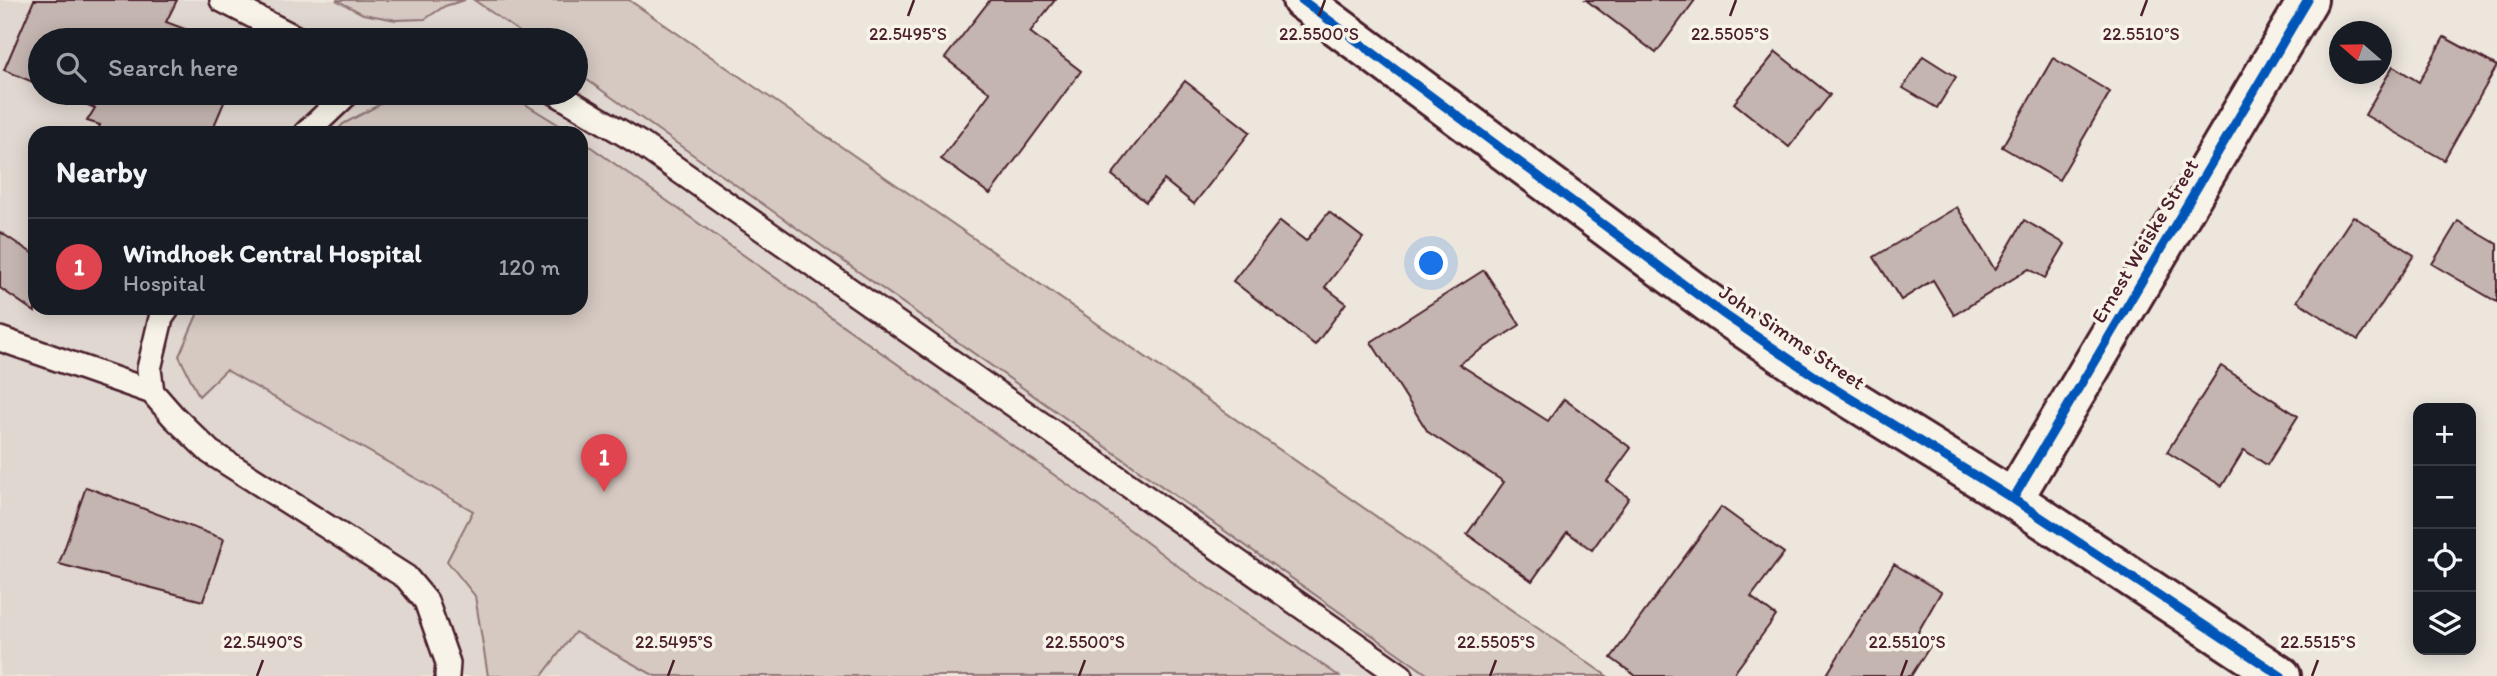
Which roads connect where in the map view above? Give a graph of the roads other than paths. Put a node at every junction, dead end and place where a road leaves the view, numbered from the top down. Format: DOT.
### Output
graph roads {
  1 [pos="222,0"];
  2 [pos="1302,0"];
  3 [pos="2308,0"];
  4 [pos="277,28"];
  5 [pos="335,105"];
  6 [pos="576,105"];
  7 [pos="313,126"];
  8 [pos="163,315"];
  9 [pos="0,339"];
  10 [pos="152,392"];
  11 [pos="2013,499"];
  12 [pos="447,676"];
  13 [pos="1401,676"];
  14 [pos="2281,676"];
  1 -- 4 [label="lane"];
  2 -- 11 [label="street, John Simms Street"];
  3 -- 11 [label="street, Ernest Weiske Street"];
  5 -- 7 [label="lane"];
  6 -- 13 [label="lane"];
  8 -- 10 [label="lane"];
  9 -- 10 [label="lane"];
  10 -- 12 [label="lane"];
  11 -- 14 [label="street, John Simms Street"];
}
